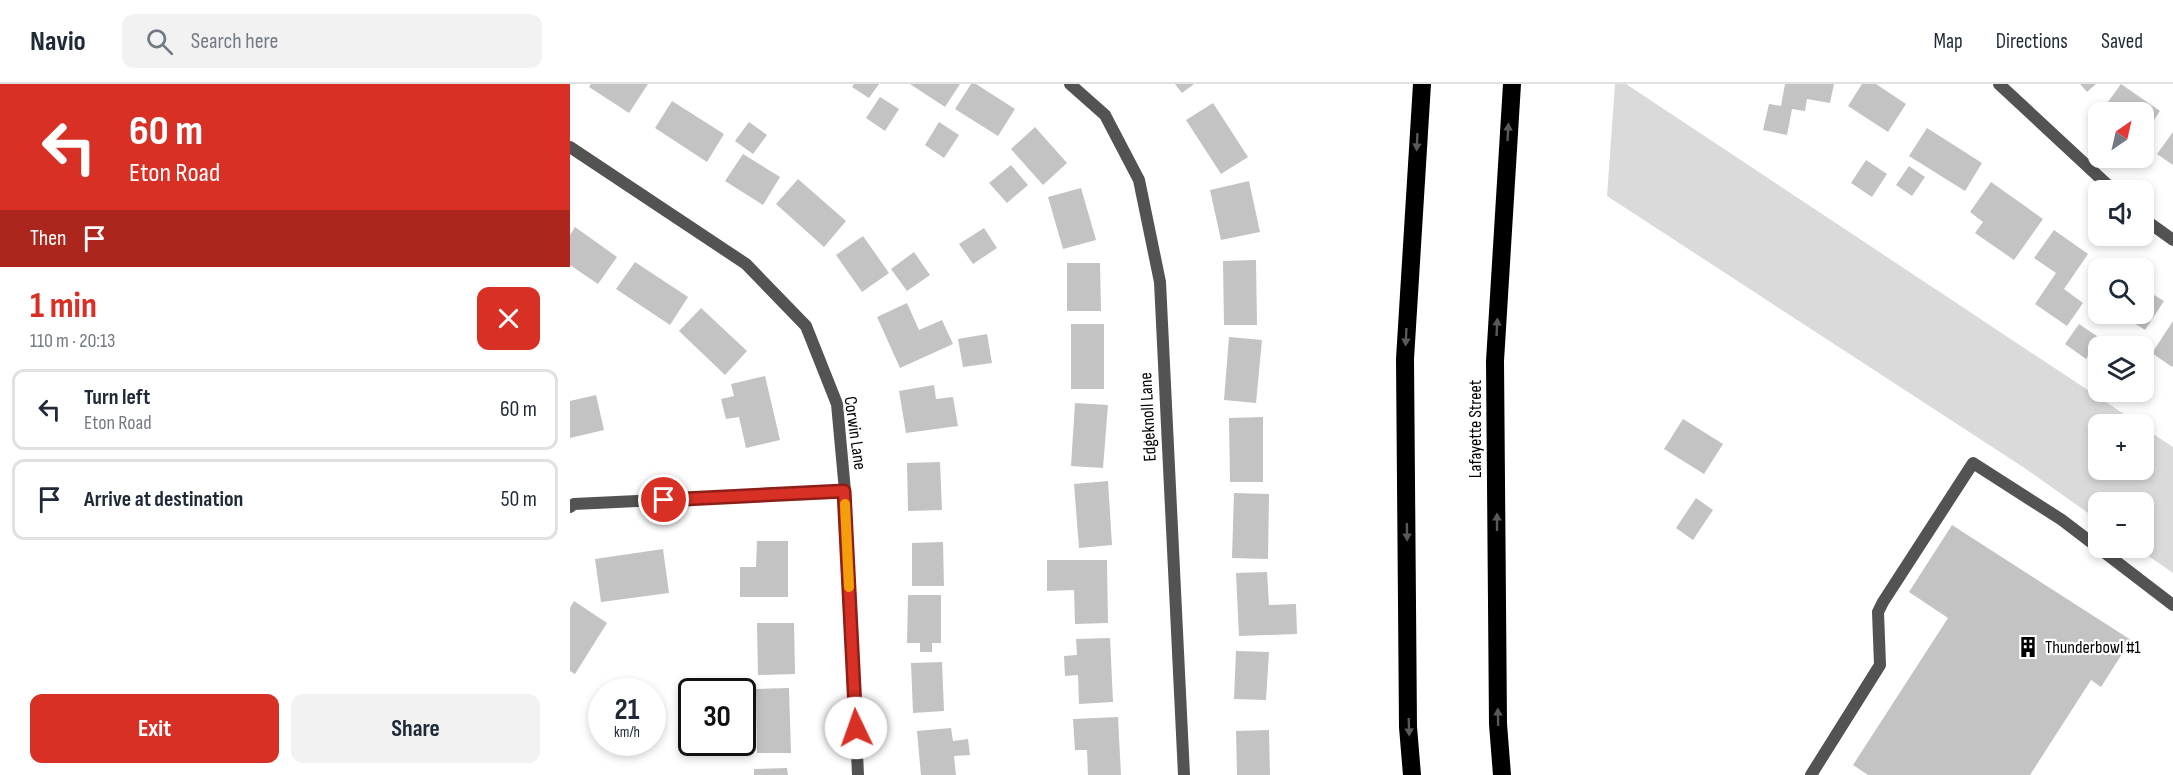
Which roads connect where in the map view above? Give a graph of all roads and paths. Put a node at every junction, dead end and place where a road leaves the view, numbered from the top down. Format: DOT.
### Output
graph roads {
  1 [pos="1070,84"];
  2 [pos="1422,84"];
  3 [pos="1512,84"];
  4 [pos="1999,84"];
  5 [pos="570,147"];
  6 [pos="2102,180"];
  7 [pos="2154,226"];
  8 [pos="2173,240"];
  9 [pos="844,491"];
  10 [pos="570,507"];
  11 [pos="2173,605"];
  12 [pos="858,775"];
  13 [pos="1184,775"];
  14 [pos="1412,775"];
  15 [pos="1502,775"];
  16 [pos="1810,775"];
  1 -- 13 [label="street, Edgeknoll Lane"];
  2 -- 14 [label="highway, one-way"];
  15 -- 3 [label="highway, Lafayette Street, one-way"];
  4 -- 6 [label="street"];
  5 -- 9 [label="street, Corwin Lane"];
  7 -- 8 [label="street"];
  9 -- 10 [label="street"];
  9 -- 12 [label="street, Corwin Lane"];
  11 -- 16 [label="street"];
}
